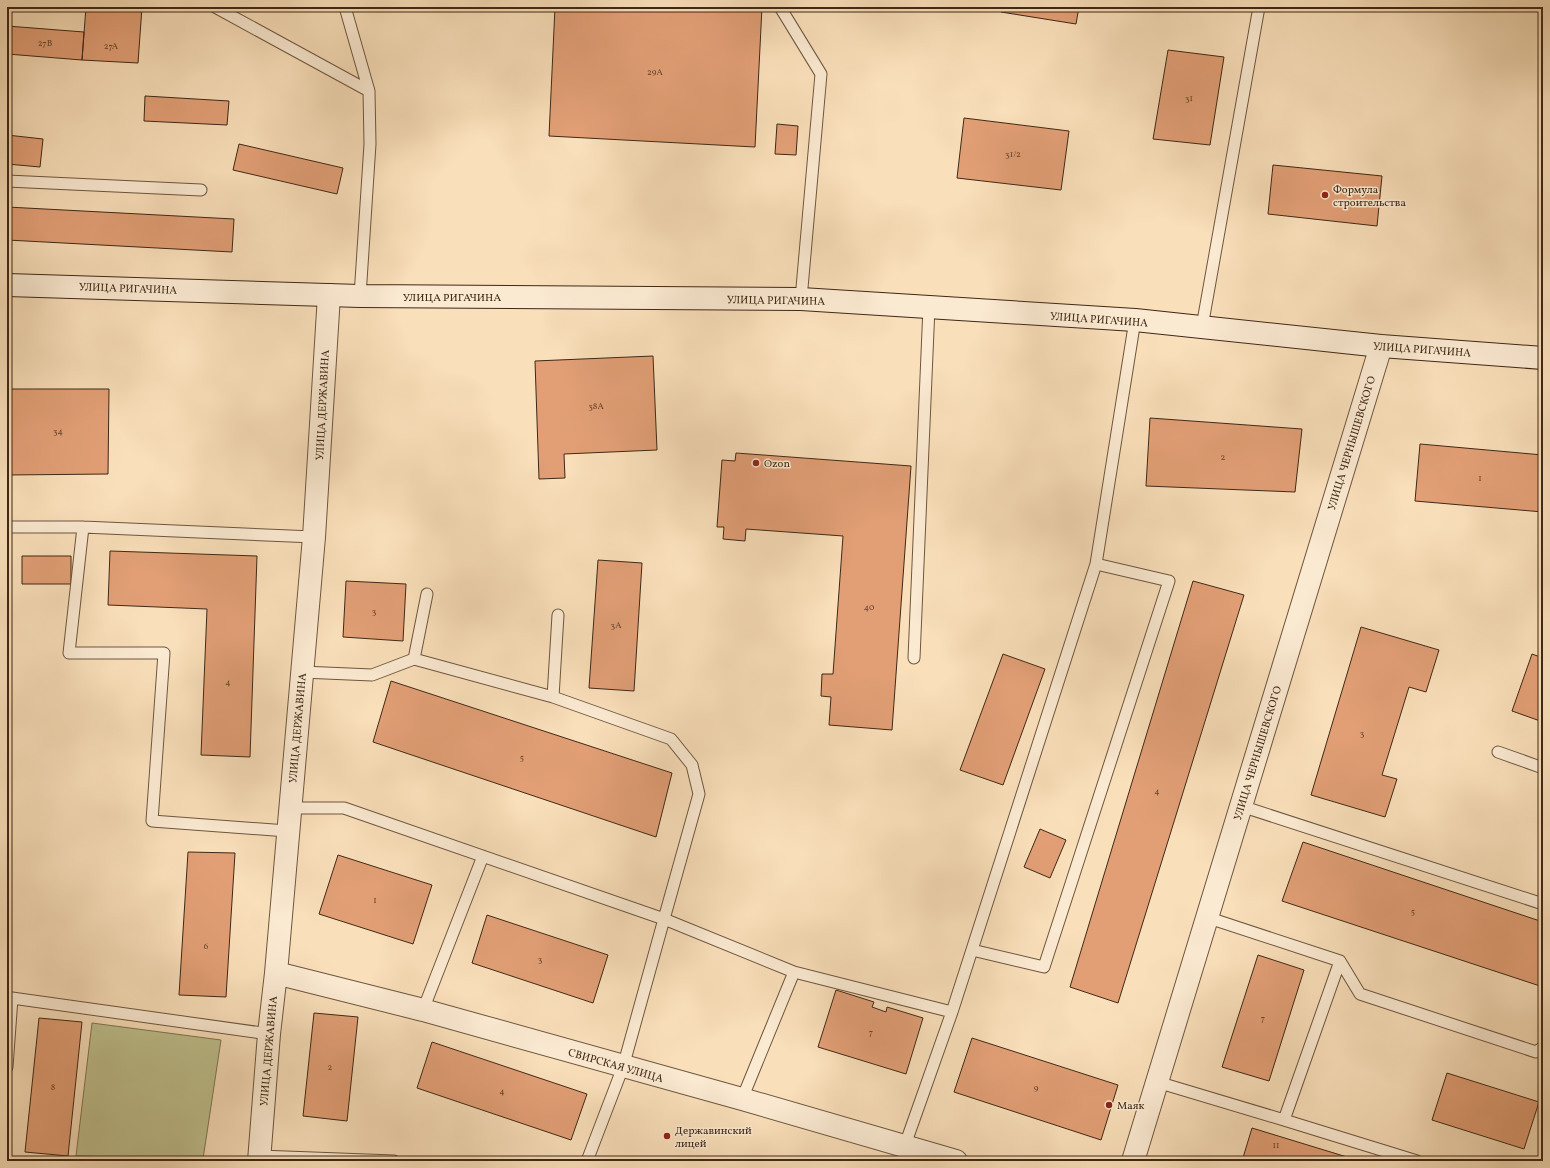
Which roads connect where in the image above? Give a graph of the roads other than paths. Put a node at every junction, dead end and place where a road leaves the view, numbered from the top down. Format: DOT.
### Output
graph roads {
  1 [pos="215,7"];
  2 [pos="345,7"];
  3 [pos="780,7"];
  4 [pos="1258,7"];
  5 [pos="369,91"];
  6 [pos="7,180"];
  7 [pos="201,190"];
  8 [pos="7,284"];
  9 [pos="329,295"];
  10 [pos="360,296"];
  11 [pos="801,299"];
  12 [pos="929,307"];
  13 [pos="1135,320"];
  14 [pos="1202,327"];
  15 [pos="1380,346"];
  16 [pos="1543,358"];
  17 [pos="7,527"];
  18 [pos="83,527"];
  19 [pos="314,537"];
  20 [pos="1096,564"];
  21 [pos="427,594"];
  22 [pos="558,615"];
  23 [pos="914,658"];
  24 [pos="414,659"];
  25 [pos="302,672"];
  26 [pos="552,697"];
  27 [pos="1498,752"];
  28 [pos="1543,768"];
  29 [pos="1241,806"];
  30 [pos="290,808"];
  31 [pos="287,831"];
  32 [pos="483,856"];
  33 [pos="1543,904"];
  34 [pos="1206,917"];
  35 [pos="664,919"];
  36 [pos="972,950"];
  37 [pos="1340,961"];
  38 [pos="794,972"];
  39 [pos="276,973"];
  40 [pos="423,1010"];
  41 [pos="952,1012"];
  42 [pos="268,1034"];
  43 [pos="1543,1047"];
  44 [pos="7,1067"];
  45 [pos="623,1067"];
  46 [pos="1157,1082"];
  47 [pos="742,1099"];
  48 [pos="1284,1120"];
  49 [pos="905,1145"];
  50 [pos="259,1159"];
  51 [pos="394,1161"];
  52 [pos="587,1161"];
  53 [pos="956,1161"];
  54 [pos="1132,1161"];
  55 [pos="1417,1161"];
  1 -- 5 [label="lane"];
  2 -- 5 [label="lane"];
  3 -- 11 [label="lane"];
  4 -- 14 [label="lane"];
  5 -- 10 [label="lane"];
  6 -- 7 [label="lane"];
  8 -- 9 [label="street, УЛИЦА РИГАЧИНА"];
  9 -- 10 [label="street, УЛИЦА РИГАЧИНА"];
  9 -- 19 [label="street, УЛИЦА ДЕРЖАВИНА"];
  10 -- 11 [label="street, УЛИЦА РИГАЧИНА"];
  11 -- 12 [label="street, УЛИЦА РИГАЧИНА"];
  12 -- 13 [label="street, УЛИЦА РИГАЧИНА"];
  12 -- 23 [label="lane"];
  13 -- 14 [label="street, УЛИЦА РИГАЧИНА"];
  13 -- 20 [label="lane"];
  14 -- 15 [label="street, УЛИЦА РИГАЧИНА"];
  15 -- 16 [label="street, УЛИЦА РИГАЧИНА"];
  15 -- 29 [label="street, УЛИЦА ЧЕРНЫШЕВСКОГО"];
  17 -- 18 [label="lane"];
  18 -- 19 [label="lane"];
  18 -- 31 [label="lane"];
  19 -- 25 [label="street, УЛИЦА ДЕРЖАВИНА"];
  20 -- 36 [label="lane"];
  20 -- 36 [label="lane"];
  21 -- 24 [label="lane"];
  22 -- 26 [label="lane"];
  24 -- 25 [label="lane"];
  24 -- 26 [label="lane"];
  25 -- 30 [label="street, УЛИЦА ДЕРЖАВИНА"];
  26 -- 35 [label="lane"];
  27 -- 28 [label="lane"];
  29 -- 33 [label="lane"];
  29 -- 34 [label="street, УЛИЦА ЧЕРНЫШЕВСКОГО"];
  30 -- 31 [label="street, УЛИЦА ДЕРЖАВИНА"];
  30 -- 32 [label="lane"];
  31 -- 39 [label="street, УЛИЦА ДЕРЖАВИНА"];
  32 -- 35 [label="lane"];
  32 -- 40 [label="lane"];
  34 -- 37 [label="lane"];
  34 -- 46 [label="street, УЛИЦА ЧЕРНЫШЕВСКОГО"];
  35 -- 38 [label="lane"];
  35 -- 45 [label="lane"];
  36 -- 41 [label="lane"];
  37 -- 43 [label="lane"];
  37 -- 48 [label="lane"];
  38 -- 41 [label="lane"];
  38 -- 47 [label="lane"];
  39 -- 40 [label="street, СВИРСКАЯ УЛИЦА"];
  39 -- 42 [label="street, УЛИЦА ДЕРЖАВИНА"];
  40 -- 45 [label="street, СВИРСКАЯ УЛИЦА"];
  41 -- 49 [label="lane"];
  42 -- 44 [label="lane"];
  42 -- 50 [label="street, УЛИЦА ДЕРЖАВИНА"];
  45 -- 47 [label="street, СВИРСКАЯ УЛИЦА"];
  45 -- 52 [label="lane"];
  46 -- 48 [label="lane"];
  46 -- 54 [label="street, УЛИЦА ЧЕРНЫШЕВСКОГО"];
  47 -- 49 [label="street, СВИРСКАЯ УЛИЦА"];
  48 -- 55 [label="lane"];
  49 -- 53 [label="street, СВИРСКАЯ УЛИЦА"];
  50 -- 51 [label="lane"];
}
